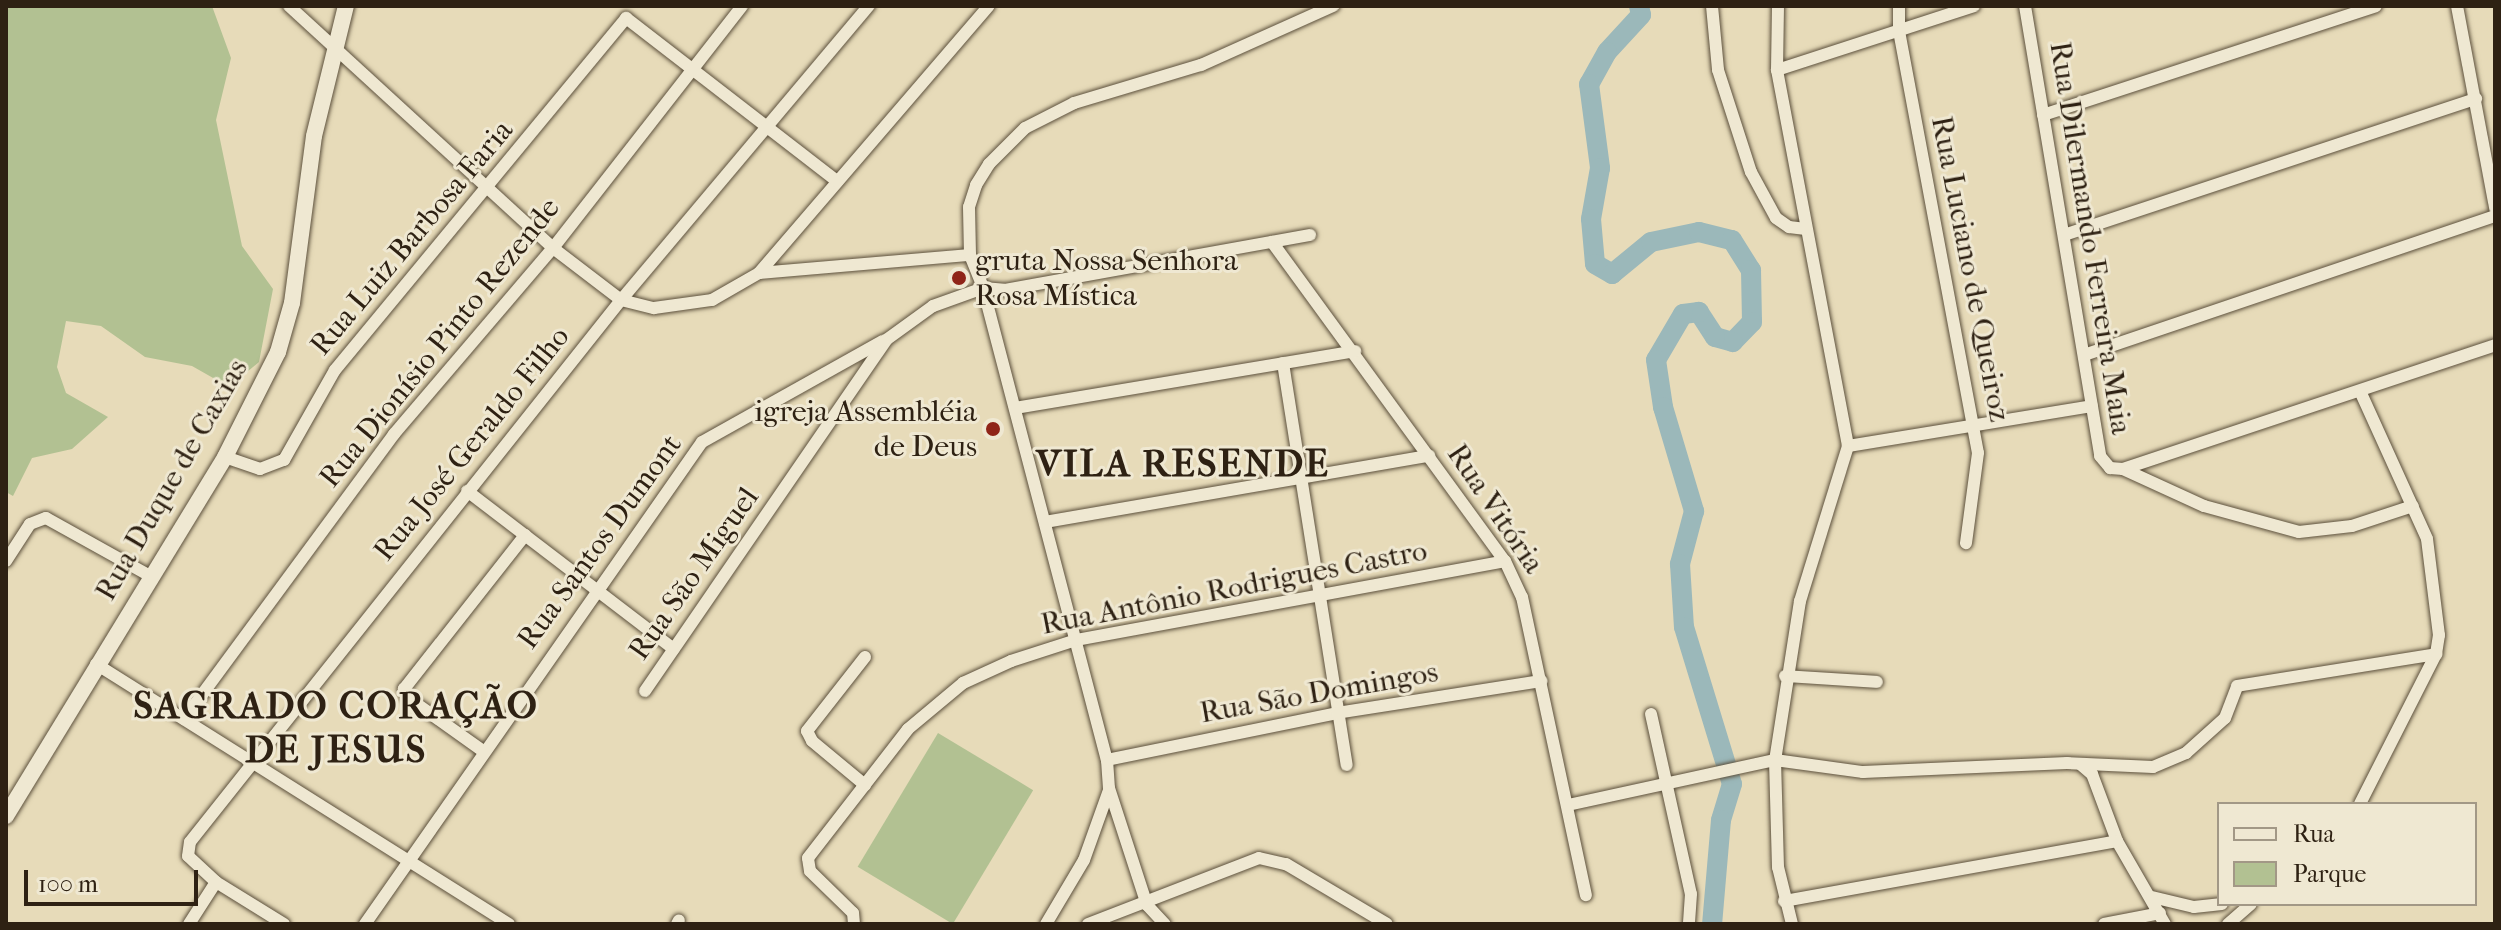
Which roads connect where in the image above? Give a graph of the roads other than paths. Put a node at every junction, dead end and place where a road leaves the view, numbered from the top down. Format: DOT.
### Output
graph roads {
  1 [pos="289,6"];
  2 [pos="346,6"];
  3 [pos="742,6"];
  4 [pos="869,6"];
  5 [pos="989,6"];
  6 [pos="1333,6"];
  7 [pos="1712,6"];
  8 [pos="1778,6"];
  9 [pos="1899,6"];
  10 [pos="1974,6"];
  11 [pos="2025,6"];
  12 [pos="2376,6"];
  13 [pos="2457,6"];
  14 [pos="1899,31"];
  15 [pos="332,50"];
  16 [pos="695,69"];
  17 [pos="1777,70"];
  18 [pos="2476,99"];
  19 [pos="2043,115"];
  20 [pos="771,127"];
  21 [pos="837,181"];
  22 [pos="488,190"];
  23 [pos="2494,200"];
  24 [pos="2495,216"];
  25 [pos="1806,229"];
  26 [pos="2067,234"];
  27 [pos="1310,235"];
  28 [pos="1272,242"];
  29 [pos="553,248"];
  30 [pos="970,255"];
  31 [pos="759,273"];
  32 [pos="983,288"];
  33 [pos="621,300"];
  34 [pos="886,340"];
  35 [pos="2495,345"];
  36 [pos="1355,351"];
  37 [pos="2087,354"];
  38 [pos="1283,363"];
  39 [pos="2360,391"];
  40 [pos="2092,406"];
  41 [pos="1015,408"];
  42 [pos="1974,427"];
  43 [pos="1848,446"];
  44 [pos="1429,456"];
  45 [pos="225,457"];
  46 [pos="2120,470"];
  47 [pos="1303,480"];
  48 [pos="467,491"];
  49 [pos="2413,506"];
  50 [pos="1045,522"];
  51 [pos="525,535"];
  52 [pos="1966,543"];
  53 [pos="6,561"];
  54 [pos="1505,561"];
  55 [pos="150,576"];
  56 [pos="596,589"];
  57 [pos="1319,599"];
  58 [pos="1076,640"];
  59 [pos="674,649"];
  60 [pos="2436,654"];
  61 [pos="865,657"];
  62 [pos="96,664"];
  63 [pos="1785,676"];
  64 [pos="1542,681"];
  65 [pos="1877,682"];
  66 [pos="645,691"];
  67 [pos="1337,713"];
  68 [pos="1651,714"];
  69 [pos="184,719"];
  70 [pos="483,751"];
  71 [pos="1107,760"];
  72 [pos="1775,760"];
  73 [pos="254,762"];
  74 [pos="2080,764"];
  75 [pos="1347,765"];
  76 [pos="1667,783"];
  77 [pos="865,785"];
  78 [pos="1109,788"];
  79 [pos="2361,802"];
  80 [pos="1568,805"];
  81 [pos="7,806"];
  82 [pos="2117,841"];
  83 [pos="407,860"];
  84 [pos="216,882"];
  85 [pos="1586,895"];
  86 [pos="2152,897"];
  87 [pos="1784,901"];
  88 [pos="1147,905"];
  89 [pos="2217,905"];
  90 [pos="2249,906"];
  91 [pos="2162,918"];
  92 [pos="189,924"];
  93 [pos="284,924"];
  94 [pos="365,924"];
  95 [pos="509,924"];
  96 [pos="854,924"];
  97 [pos="1046,924"];
  98 [pos="1088,924"];
  99 [pos="1165,924"];
  100 [pos="1387,924"];
  101 [pos="1689,924"];
  102 [pos="1792,924"];
  103 [pos="2104,924"];
  104 [pos="2228,924"];
  1 -- 15 [label="street"];
  2 -- 15 [label="street, Rua Duque de Caxias"];
  3 -- 16 [label="street, Rua Dionísio Pinto Rezende"];
  4 -- 20 [label="street, Rua José Geraldo Filho"];
  5 -- 21 [label="street"];
  6 -- 30 [label="street"];
  7 -- 25 [label="street"];
  8 -- 17 [label="street"];
  9 -- 14 [label="street, Rua Luciano de Queiroz"];
  10 -- 14 [label="street"];
  11 -- 19 [label="street, Rua Dilermando Ferreira Maia"];
  12 -- 19 [label="street"];
  13 -- 18 [label="street"];
  14 -- 17 [label="street"];
  14 -- 42 [label="street, Rua Luciano de Queiroz"];
  15 -- 22 [label="street"];
  15 -- 45 [label="street, Rua Duque de Caxias"];
  16 -- 20 [label="street"];
  16 -- 22 [label="street, Rua Luiz Barbosa Faria"];
  16 -- 29 [label="street, Rua Dionísio Pinto Rezende"];
  17 -- 25 [label="street"];
  18 -- 23 [label="street"];
  18 -- 26 [label="street"];
  19 -- 26 [label="street, Rua Dilermando Ferreira Maia"];
  20 -- 21 [label="street"];
  20 -- 33 [label="street, Rua José Geraldo Filho"];
  21 -- 31 [label="street"];
  22 -- 29 [label="street"];
  22 -- 45 [label="street, Rua Luiz Barbosa Faria"];
  24 -- 37 [label="street"];
  25 -- 43 [label="street"];
  26 -- 37 [label="street, Rua Dilermando Ferreira Maia"];
  27 -- 28 [label="street, Rua São Miguel"];
  28 -- 32 [label="street, Rua São Miguel"];
  28 -- 36 [label="street, Rua Vitória"];
  29 -- 33 [label="street"];
  29 -- 69 [label="street, Rua Dionísio Pinto Rezende"];
  30 -- 31 [label="street"];
  30 -- 32 [label="street"];
  31 -- 33 [label="street"];
  32 -- 34 [label="street, Rua São Miguel"];
  32 -- 41 [label="street"];
  33 -- 48 [label="street, Rua José Geraldo Filho"];
  34 -- 56 [label="street, Rua Santos Dumont"];
  34 -- 59 [label="street, Rua São Miguel"];
  35 -- 39 [label="street"];
  36 -- 38 [label="street"];
  36 -- 44 [label="street, Rua Vitória"];
  37 -- 40 [label="street, Rua Dilermando Ferreira Maia"];
  38 -- 41 [label="street"];
  38 -- 47 [label="street"];
  39 -- 46 [label="street"];
  39 -- 49 [label="street"];
  40 -- 42 [label="street"];
  40 -- 46 [label="street, Rua Dilermando Ferreira Maia"];
  41 -- 50 [label="street"];
  42 -- 43 [label="street"];
  42 -- 52 [label="street, Rua Luciano de Queiroz"];
  43 -- 63 [label="street"];
  44 -- 47 [label="street"];
  44 -- 54 [label="street, Rua Vitória"];
  45 -- 55 [label="street, Rua Duque de Caxias"];
  46 -- 49 [label="street"];
  47 -- 50 [label="street"];
  47 -- 57 [label="street"];
  48 -- 51 [label="street"];
  48 -- 73 [label="street, Rua José Geraldo Filho"];
  49 -- 60 [label="street"];
  50 -- 58 [label="street"];
  51 -- 56 [label="street"];
  51 -- 70 [label="street"];
  53 -- 55 [label="street"];
  54 -- 57 [label="street, Rua Antônio Rodrigues Castro"];
  54 -- 64 [label="street, Rua Vitória"];
  55 -- 62 [label="street, Rua Duque de Caxias"];
  56 -- 59 [label="street"];
  56 -- 70 [label="street, Rua Santos Dumont"];
  57 -- 58 [label="street, Rua Antônio Rodrigues Castro"];
  57 -- 67 [label="street"];
  58 -- 71 [label="street"];
  58 -- 77 [label="street, Rua Antônio Rodrigues Castro"];
  59 -- 66 [label="street, Rua São Miguel"];
  60 -- 74 [label="street"];
  60 -- 79 [label="street"];
  61 -- 77 [label="street"];
  62 -- 69 [label="street"];
  62 -- 81 [label="street, Rua Duque de Caxias"];
  63 -- 65 [label="street"];
  63 -- 72 [label="street"];
  64 -- 67 [label="street, Rua São Domingos"];
  64 -- 80 [label="street, Rua Vitória"];
  67 -- 71 [label="street, Rua São Domingos"];
  67 -- 75 [label="street"];
  68 -- 76 [label="street"];
  69 -- 73 [label="street"];
  70 -- 83 [label="street, Rua Santos Dumont"];
  71 -- 78 [label="street"];
  72 -- 74 [label="street"];
  72 -- 76 [label="street"];
  72 -- 87 [label="street"];
  73 -- 83 [label="street"];
  73 -- 84 [label="street, Rua José Geraldo Filho"];
  74 -- 82 [label="street"];
  76 -- 80 [label="street"];
  76 -- 101 [label="street"];
  77 -- 96 [label="street, Rua Antônio Rodrigues Castro"];
  78 -- 88 [label="street"];
  78 -- 97 [label="street"];
  80 -- 85 [label="street, Rua Vitória"];
  82 -- 86 [label="street"];
  82 -- 87 [label="street"];
  83 -- 94 [label="street, Rua Santos Dumont"];
  83 -- 95 [label="street"];
  84 -- 92 [label="street"];
  84 -- 93 [label="street"];
  86 -- 89 [label="street"];
  86 -- 91 [label="street"];
  87 -- 102 [label="street"];
  88 -- 98 [label="street"];
  88 -- 99 [label="street"];
  88 -- 100 [label="street"];
  90 -- 104 [label="street"];
  91 -- 103 [label="street"];
}
